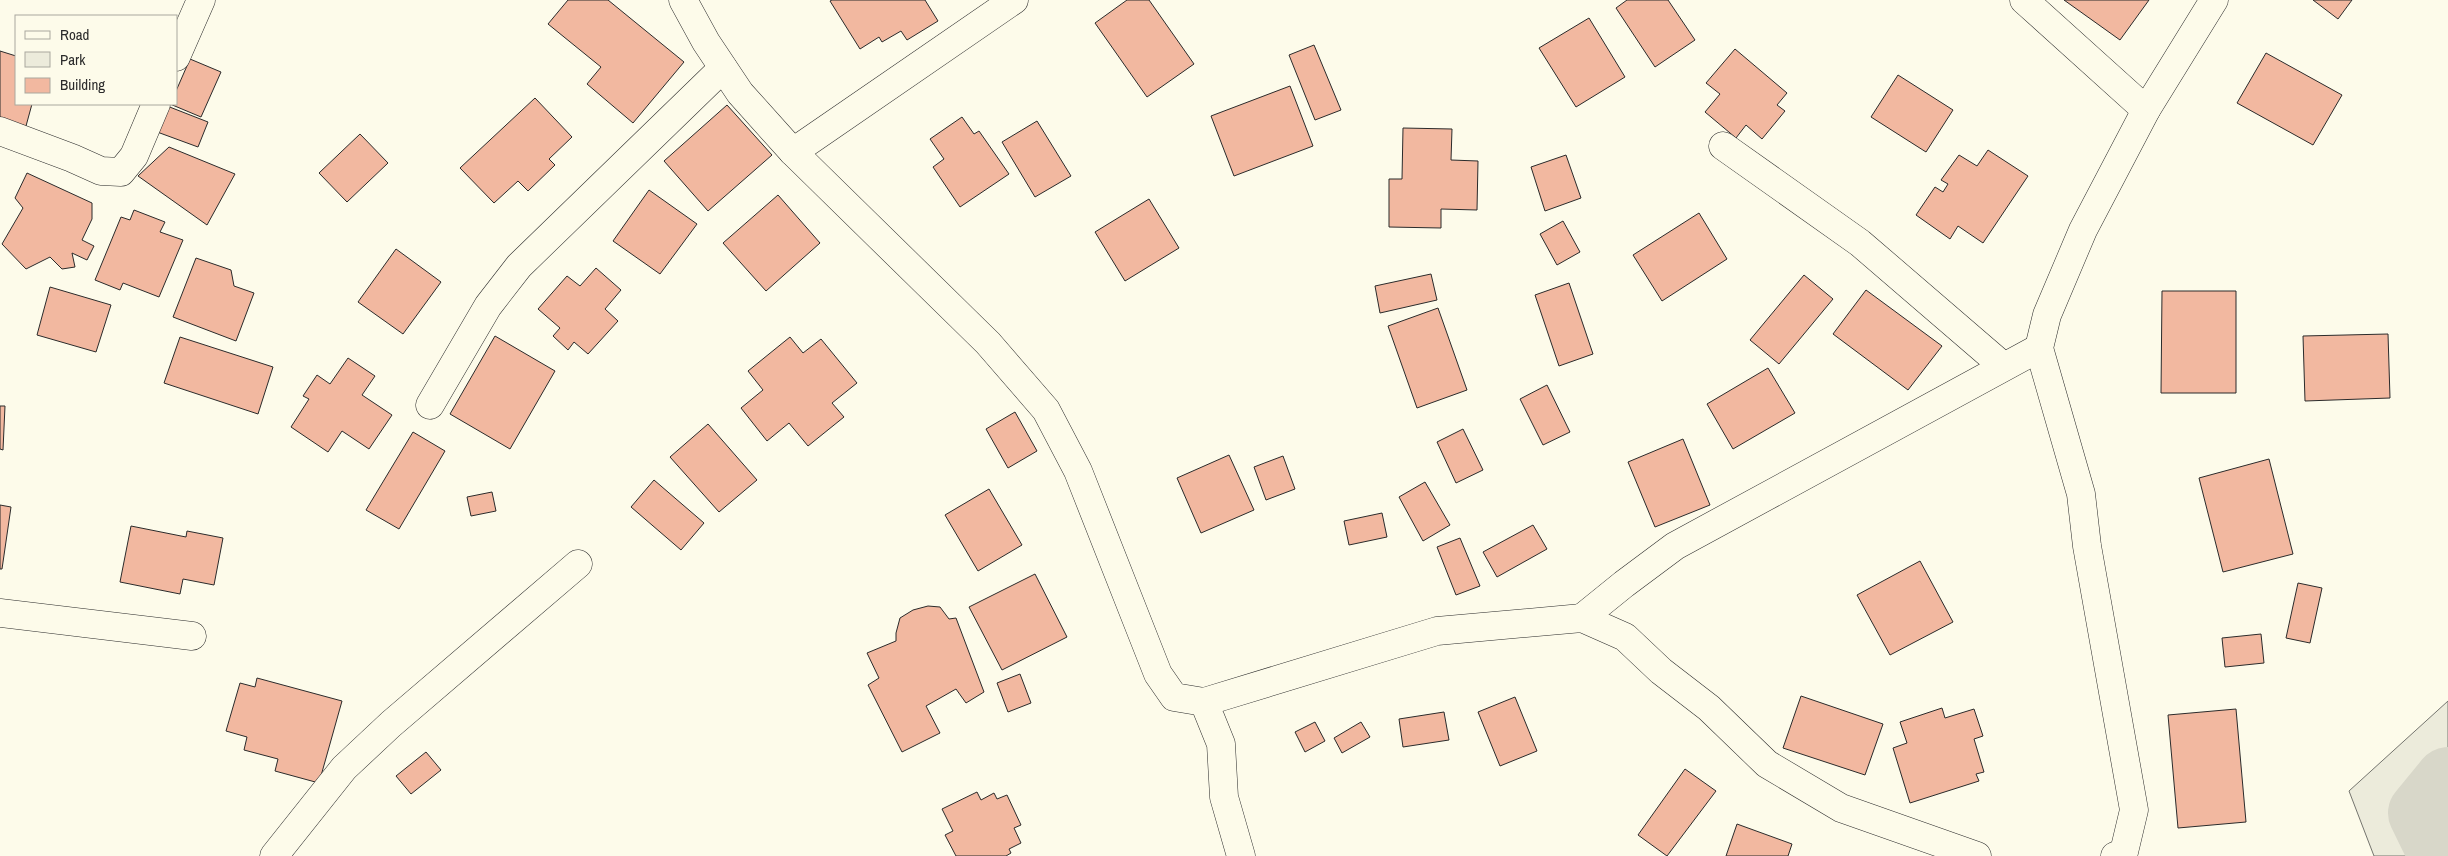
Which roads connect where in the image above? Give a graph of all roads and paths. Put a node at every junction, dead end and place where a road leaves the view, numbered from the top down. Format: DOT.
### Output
graph roads {
  1 [pos="201,0"];
  2 [pos="683,0"];
  3 [pos="1014,0"];
  4 [pos="2024,0"];
  5 [pos="2214,0"];
  6 [pos="178,53"];
  7 [pos="723,68"];
  8 [pos="156,105"];
  9 [pos="2146,110"];
  10 [pos="0,131"];
  11 [pos="1723,146"];
  12 [pos="793,152"];
  13 [pos="2039,348"];
  14 [pos="2004,366"];
  15 [pos="430,405"];
  16 [pos="578,564"];
  17 [pos="0,613"];
  18 [pos="1582,618"];
  19 [pos="192,636"];
  20 [pos="1204,702"];
  21 [pos="274,856"];
  22 [pos="1241,856"];
  23 [pos="1977,856"];
  24 [pos="2115,856"];
  1 -- 6 [label="street"];
  2 -- 7 [label="street"];
  3 -- 12 [label="street"];
  4 -- 9 [label="street"];
  5 -- 9 [label="street"];
  7 -- 12 [label="street"];
  7 -- 15 [label="street"];
  8 -- 10 [label="street"];
  9 -- 13 [label="street"];
  11 -- 14 [label="street"];
  12 -- 20 [label="street"];
  13 -- 14 [label="street"];
  13 -- 24 [label="street"];
  14 -- 18 [label="street"];
  16 -- 21 [label="street"];
  17 -- 19 [label="street"];
  18 -- 20 [label="street"];
  18 -- 23 [label="street"];
  20 -- 22 [label="street"];
}
